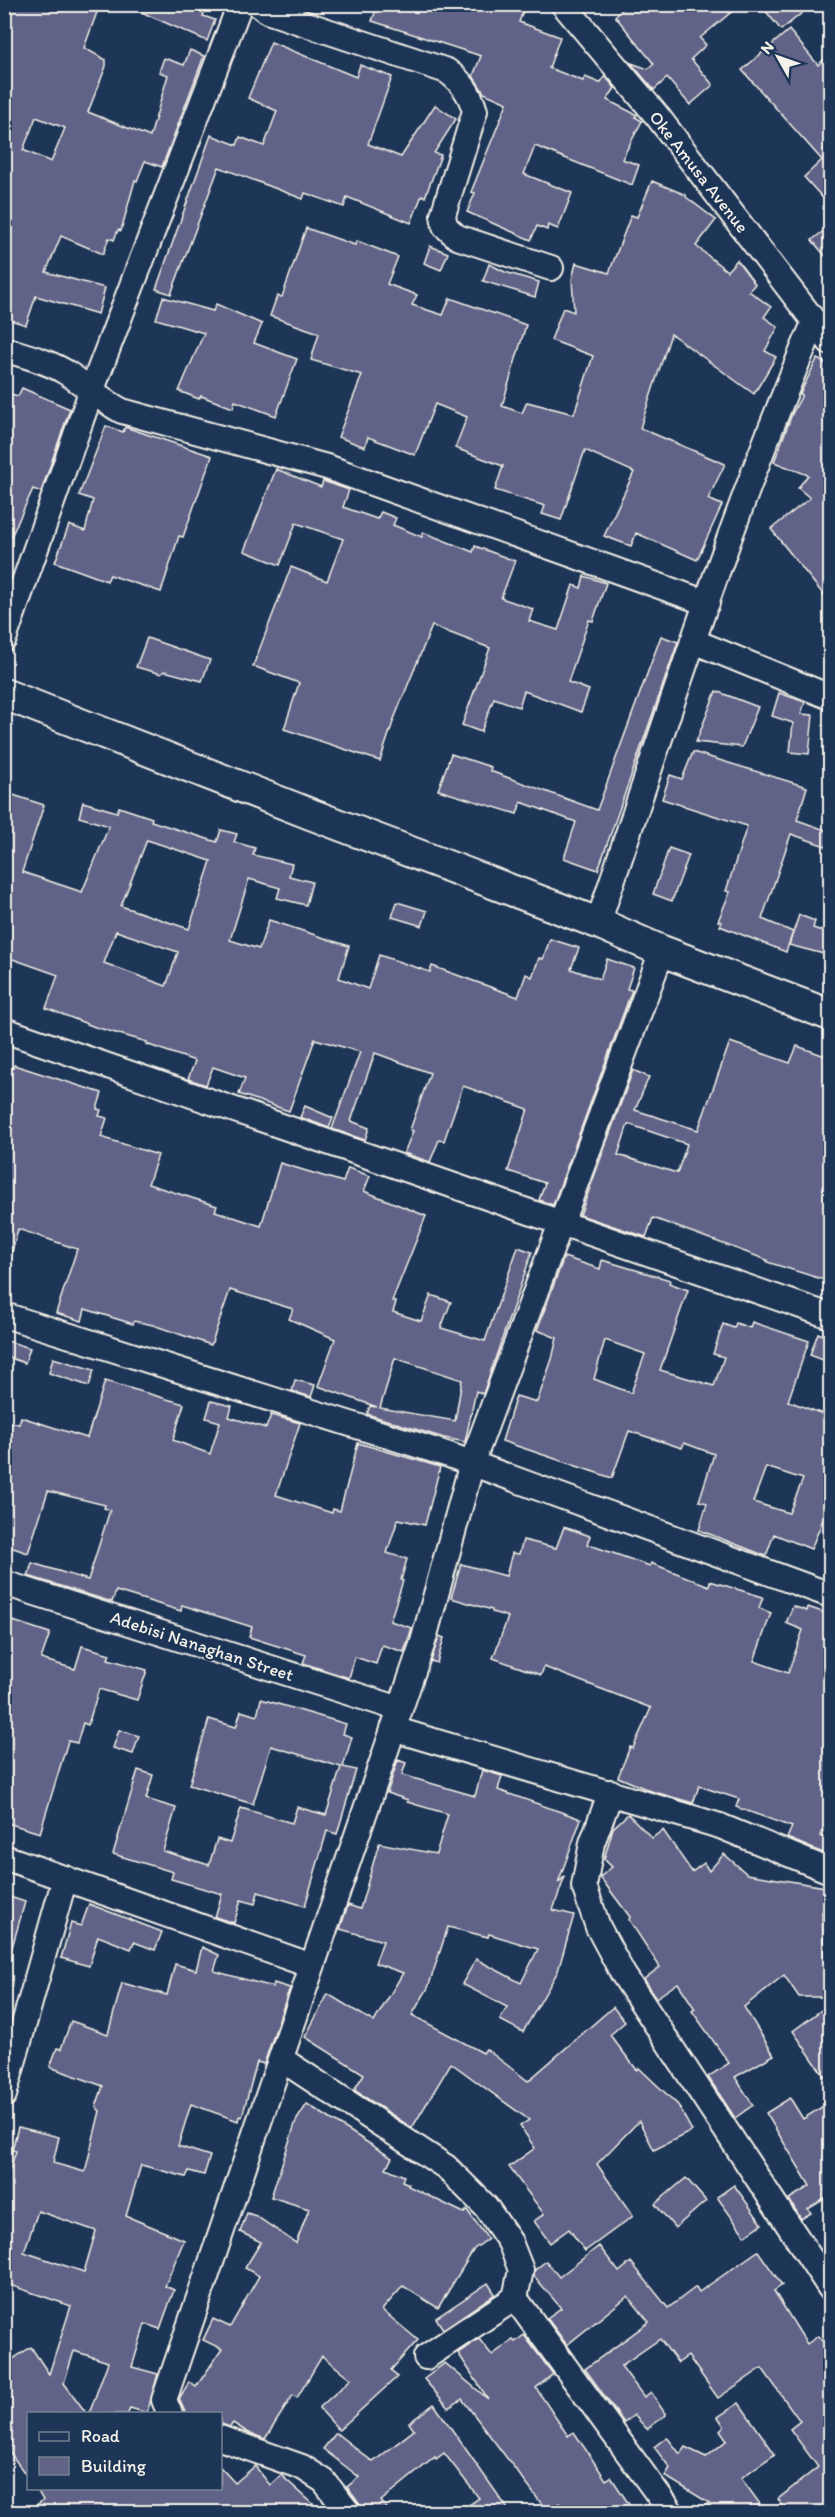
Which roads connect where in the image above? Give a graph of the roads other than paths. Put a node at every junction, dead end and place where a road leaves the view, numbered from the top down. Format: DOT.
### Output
graph roads {
  1 [pos="240,4"];
  2 [pos="258,4"];
  3 [pos="563,4"];
  4 [pos="550,268"];
  5 [pos="814,323"];
  6 [pos="831,342"];
  7 [pos="4,349"];
  8 [pos="92,392"];
  9 [pos="707,603"];
  10 [pos="4,639"];
  11 [pos="693,641"];
  12 [pos="4,694"];
  13 [pos="831,698"];
  14 [pos="598,923"];
  15 [pos="662,951"];
  16 [pos="831,1015"];
  17 [pos="4,1030"];
  18 [pos="562,1222"];
  19 [pos="4,1315"];
  20 [pos="831,1316"];
  21 [pos="472,1462"];
  22 [pos="4,1583"];
  23 [pos="831,1595"];
  24 [pos="396,1719"];
  25 [pos="611,1792"];
  26 [pos="4,1857"];
  27 [pos="831,1870"];
  28 [pos="65,1878"];
  29 [pos="312,1966"];
  30 [pos="282,2059"];
  31 [pos="4,2096"];
  32 [pos="831,2288"];
  33 [pos="515,2298"];
  34 [pos="426,2357"];
  35 [pos="169,2412"];
  36 [pos="222,2439"];
  37 [pos="348,2512"];
  38 [pos="671,2512"];
  1 -- 8 [label="street"];
  2 -- 4 [label="street"];
  3 -- 5 [label="street, Oke Amusa Avenue"];
  5 -- 6 [label="street, Oke Amusa Avenue"];
  5 -- 9 [label="street"];
  7 -- 8 [label="street"];
  8 -- 9 [label="street"];
  8 -- 10 [label="street"];
  9 -- 11 [label="street"];
  11 -- 13 [label="street"];
  11 -- 14 [label="street"];
  12 -- 14 [label="street"];
  14 -- 15 [label="street"];
  15 -- 16 [label="street"];
  15 -- 18 [label="street"];
  17 -- 18 [label="street"];
  18 -- 20 [label="street"];
  18 -- 21 [label="street"];
  19 -- 21 [label="street"];
  21 -- 23 [label="street"];
  21 -- 24 [label="street"];
  22 -- 24 [label="street, Adebisi Nanaghan Street"];
  24 -- 25 [label="street, Adebisi Nanaghan Street"];
  24 -- 29 [label="street"];
  25 -- 27 [label="street, Adebisi Nanaghan Street"];
  25 -- 32 [label="street"];
  26 -- 28 [label="street"];
  28 -- 29 [label="street"];
  28 -- 31 [label="street"];
  29 -- 30 [label="street"];
  30 -- 33 [label="street"];
  30 -- 35 [label="street"];
  33 -- 34 [label="street"];
  33 -- 38 [label="street"];
  36 -- 37 [label="street"];
}
